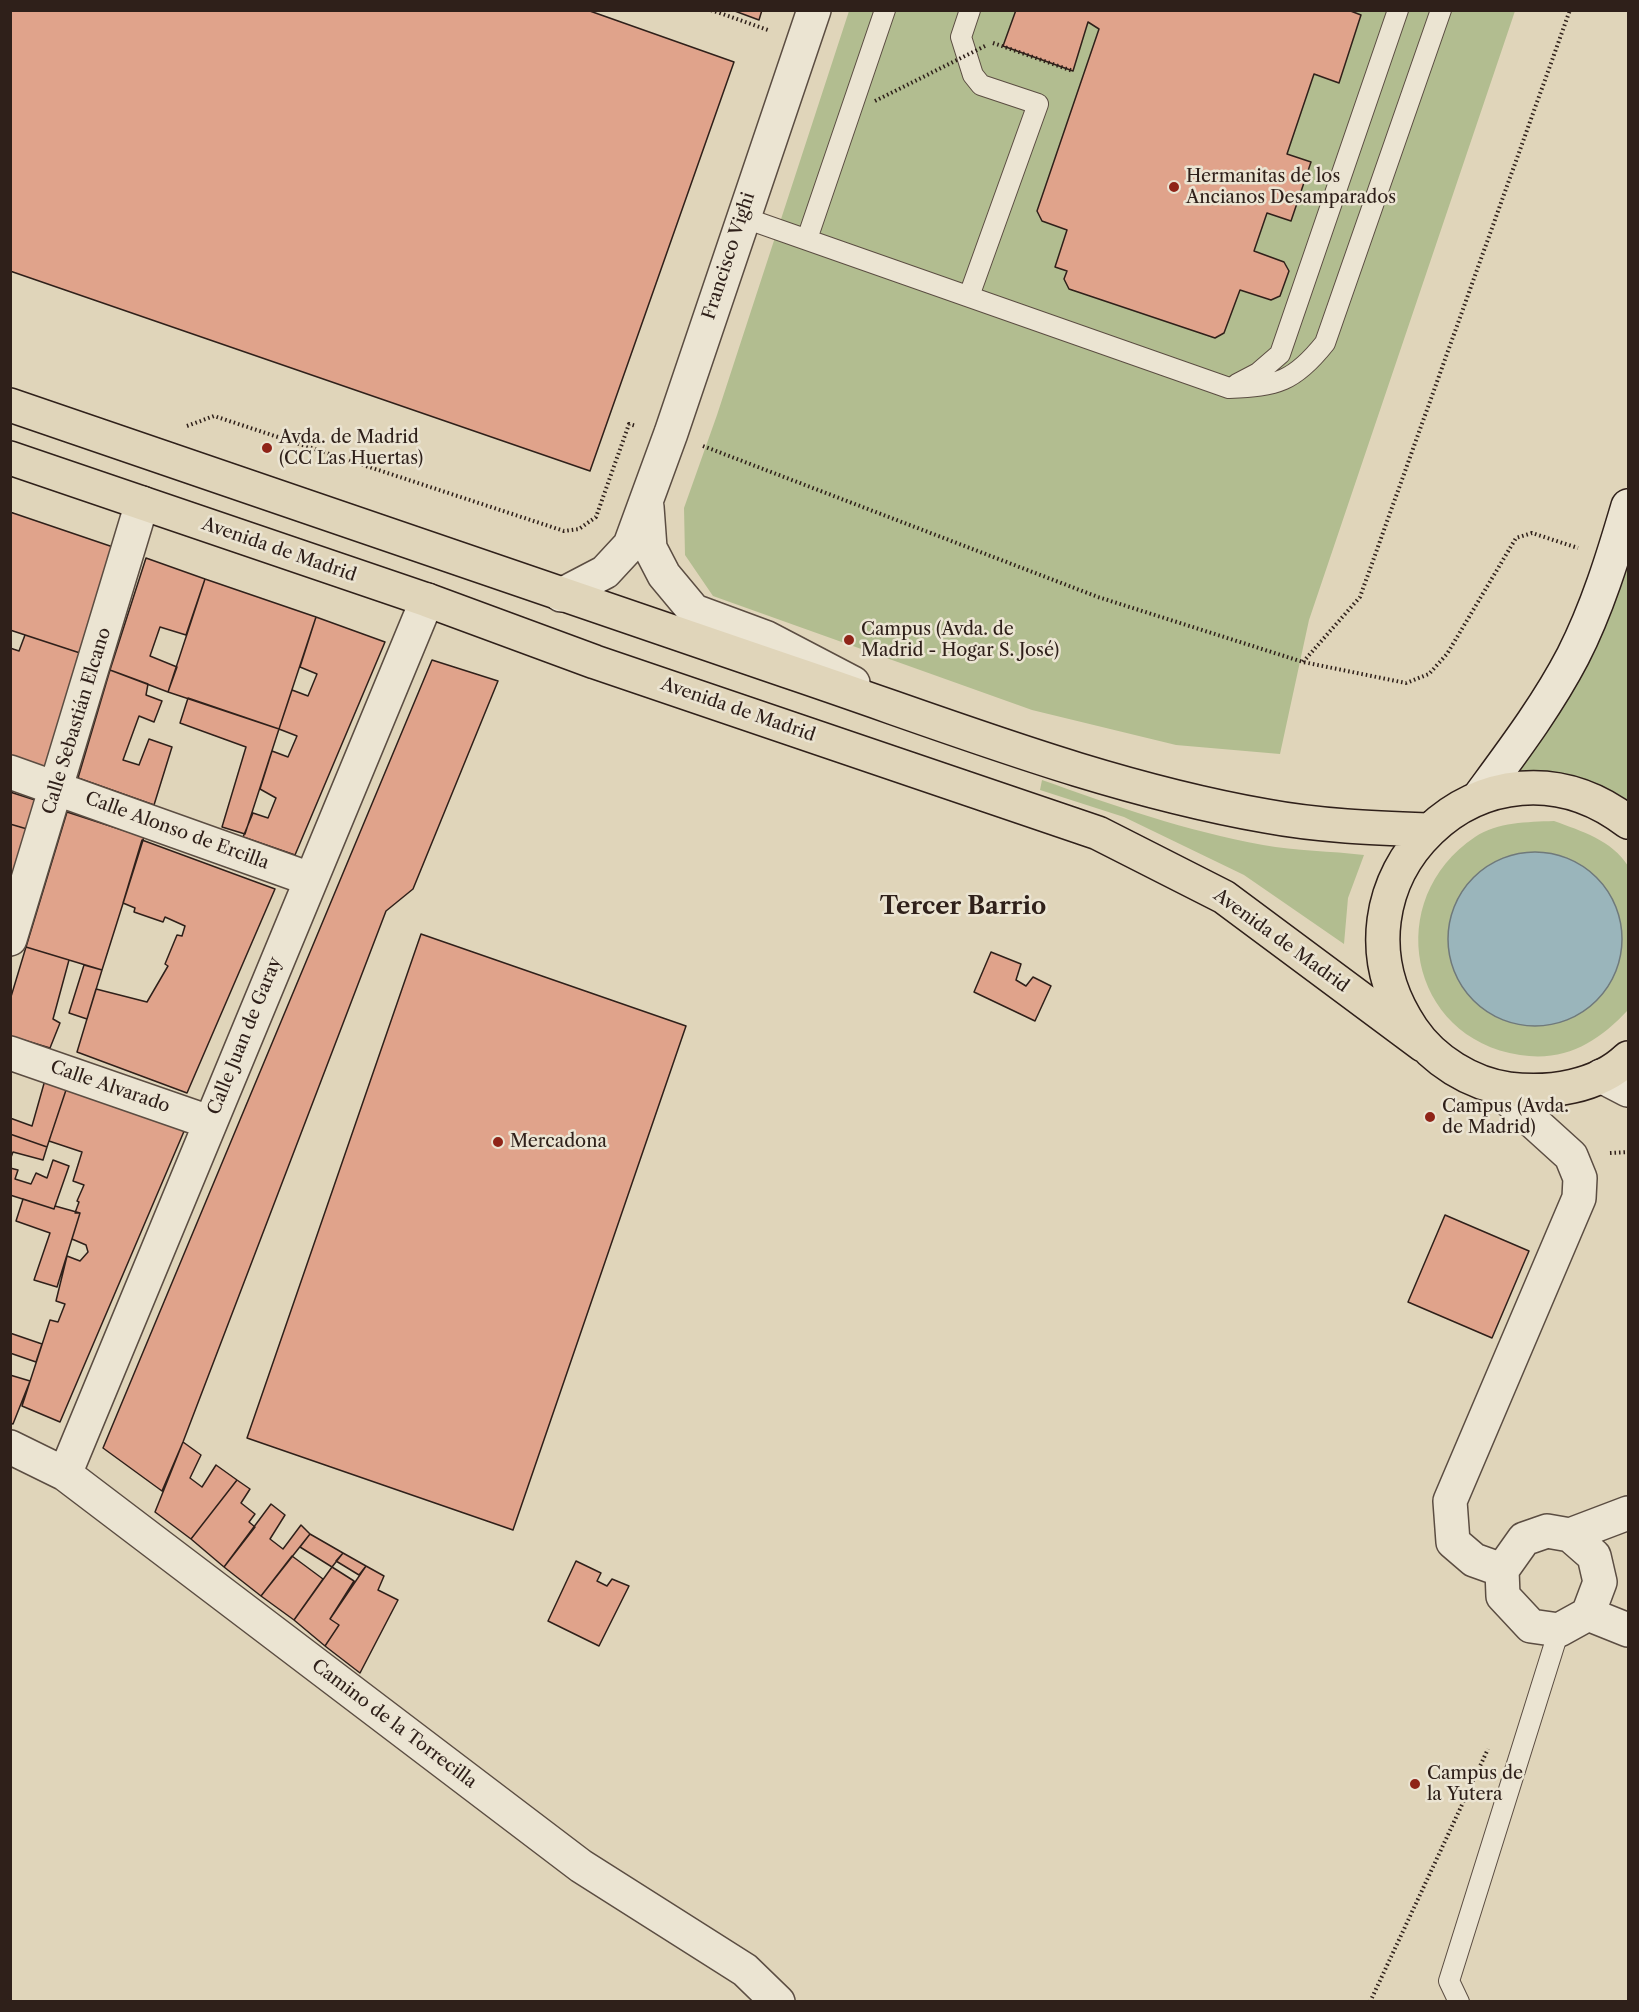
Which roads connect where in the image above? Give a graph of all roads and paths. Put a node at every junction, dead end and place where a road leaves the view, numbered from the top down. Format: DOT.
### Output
graph roads {
  1 [pos="711,10"];
  2 [pos="814,10"];
  3 [pos="885,10"];
  4 [pos="970,10"];
  5 [pos="1398,10"];
  6 [pos="1441,10"];
  7 [pos="1569,10"];
  8 [pos="802,42"];
  9 [pos="1073,71"];
  10 [pos="875,100"];
  11 [pos="742,217"];
  12 [pos="807,239"];
  13 [pos="969,296"];
  14 [pos="1229,388"];
  15 [pos="10,405"];
  16 [pos="184,427"];
  17 [pos="671,434"];
  18 [pos="10,458"];
  19 [pos="142,503"];
  20 [pos="647,503"];
  21 [pos="1629,507"];
  22 [pos="1612,560"];
  23 [pos="561,595"];
  24 [pos="427,600"];
  25 [pos="1303,663"];
  26 [pos="905,710"];
  27 [pos="10,772"];
  28 [pos="58,787"];
  29 [pos="1479,797"];
  30 [pos="1629,822"];
  31 [pos="1429,830"];
  32 [pos="310,879"];
  33 [pos="10,939"];
  34 [pos="1423,1045"];
  35 [pos="10,1053"];
  36 [pos="1622,1070"];
  37 [pos="1496,1088"];
  38 [pos="210,1122"];
  39 [pos="10,1447"];
  40 [pos="65,1474"];
  41 [pos="1629,1512"];
  42 [pos="1570,1535"];
  43 [pos="1502,1570"];
  44 [pos="1588,1614"];
  45 [pos="1559,1630"];
  46 [pos="1629,1630"];
  47 [pos="778,2001"];
  48 [pos="1459,2001"];
  1 -- 8 [label="path"];
  2 -- 8 [label="street, Francisco Vighi"];
  3 -- 12 [label="lane"];
  4 -- 13 [label="lane"];
  5 -- 14 [label="lane"];
  6 -- 14 [label="lane"];
  7 -- 25 [label="path"];
  8 -- 11 [label="street, Francisco Vighi"];
  9 -- 10 [label="path, bridge"];
  11 -- 12 [label="lane"];
  11 -- 17 [label="street, Francisco Vighi"];
  12 -- 13 [label="lane"];
  13 -- 14 [label="lane"];
  15 -- 23 [label="main road"];
  16 -- 17 [label="path"];
  17 -- 20 [label="street, Francisco Vighi"];
  17 -- 25 [label="path"];
  18 -- 19 [label="main road, Avenida de Madrid"];
  19 -- 24 [label="main road, Avenida de Madrid"];
  19 -- 28 [label="street, Calle Sebastián Elcano"];
  20 -- 23 [label="street, Francisco Vighi"];
  20 -- 26 [label="street, Francisco Vighi"];
  21 -- 22 [label="street"];
  22 -- 25 [label="path"];
  22 -- 29 [label="street"];
  23 -- 26 [label="main road"];
  24 -- 32 [label="street, Calle Juan de Garay"];
  24 -- 34 [label="main road, Avenida de Madrid"];
  26 -- 31 [label="main road"];
  27 -- 28 [label="street, Calle Alonso de Ercilla"];
  28 -- 32 [label="street, Calle Alonso de Ercilla"];
  28 -- 33 [label="street, Calle Sebastián Elcano"];
  29 -- 30 [label="main road"];
  29 -- 31 [label="main road"];
  31 -- 34 [label="main road"];
  32 -- 38 [label="street, Calle Juan de Garay"];
  34 -- 37 [label="main road, Avenida de Madrid"];
  35 -- 38 [label="street, Calle Alvarado"];
  36 -- 37 [label="main road, Avenida de Madrid"];
  37 -- 43 [label="street"];
  38 -- 40 [label="street, Calle Juan de Garay"];
  39 -- 40 [label="street, Camino de la Torrecilla"];
  40 -- 47 [label="street, Camino de la Torrecilla"];
  41 -- 42 [label="street"];
  42 -- 43 [label="street"];
  42 -- 44 [label="street"];
  43 -- 45 [label="street"];
  44 -- 45 [label="street"];
  44 -- 46 [label="street"];
  45 -- 48 [label="lane"];
}
